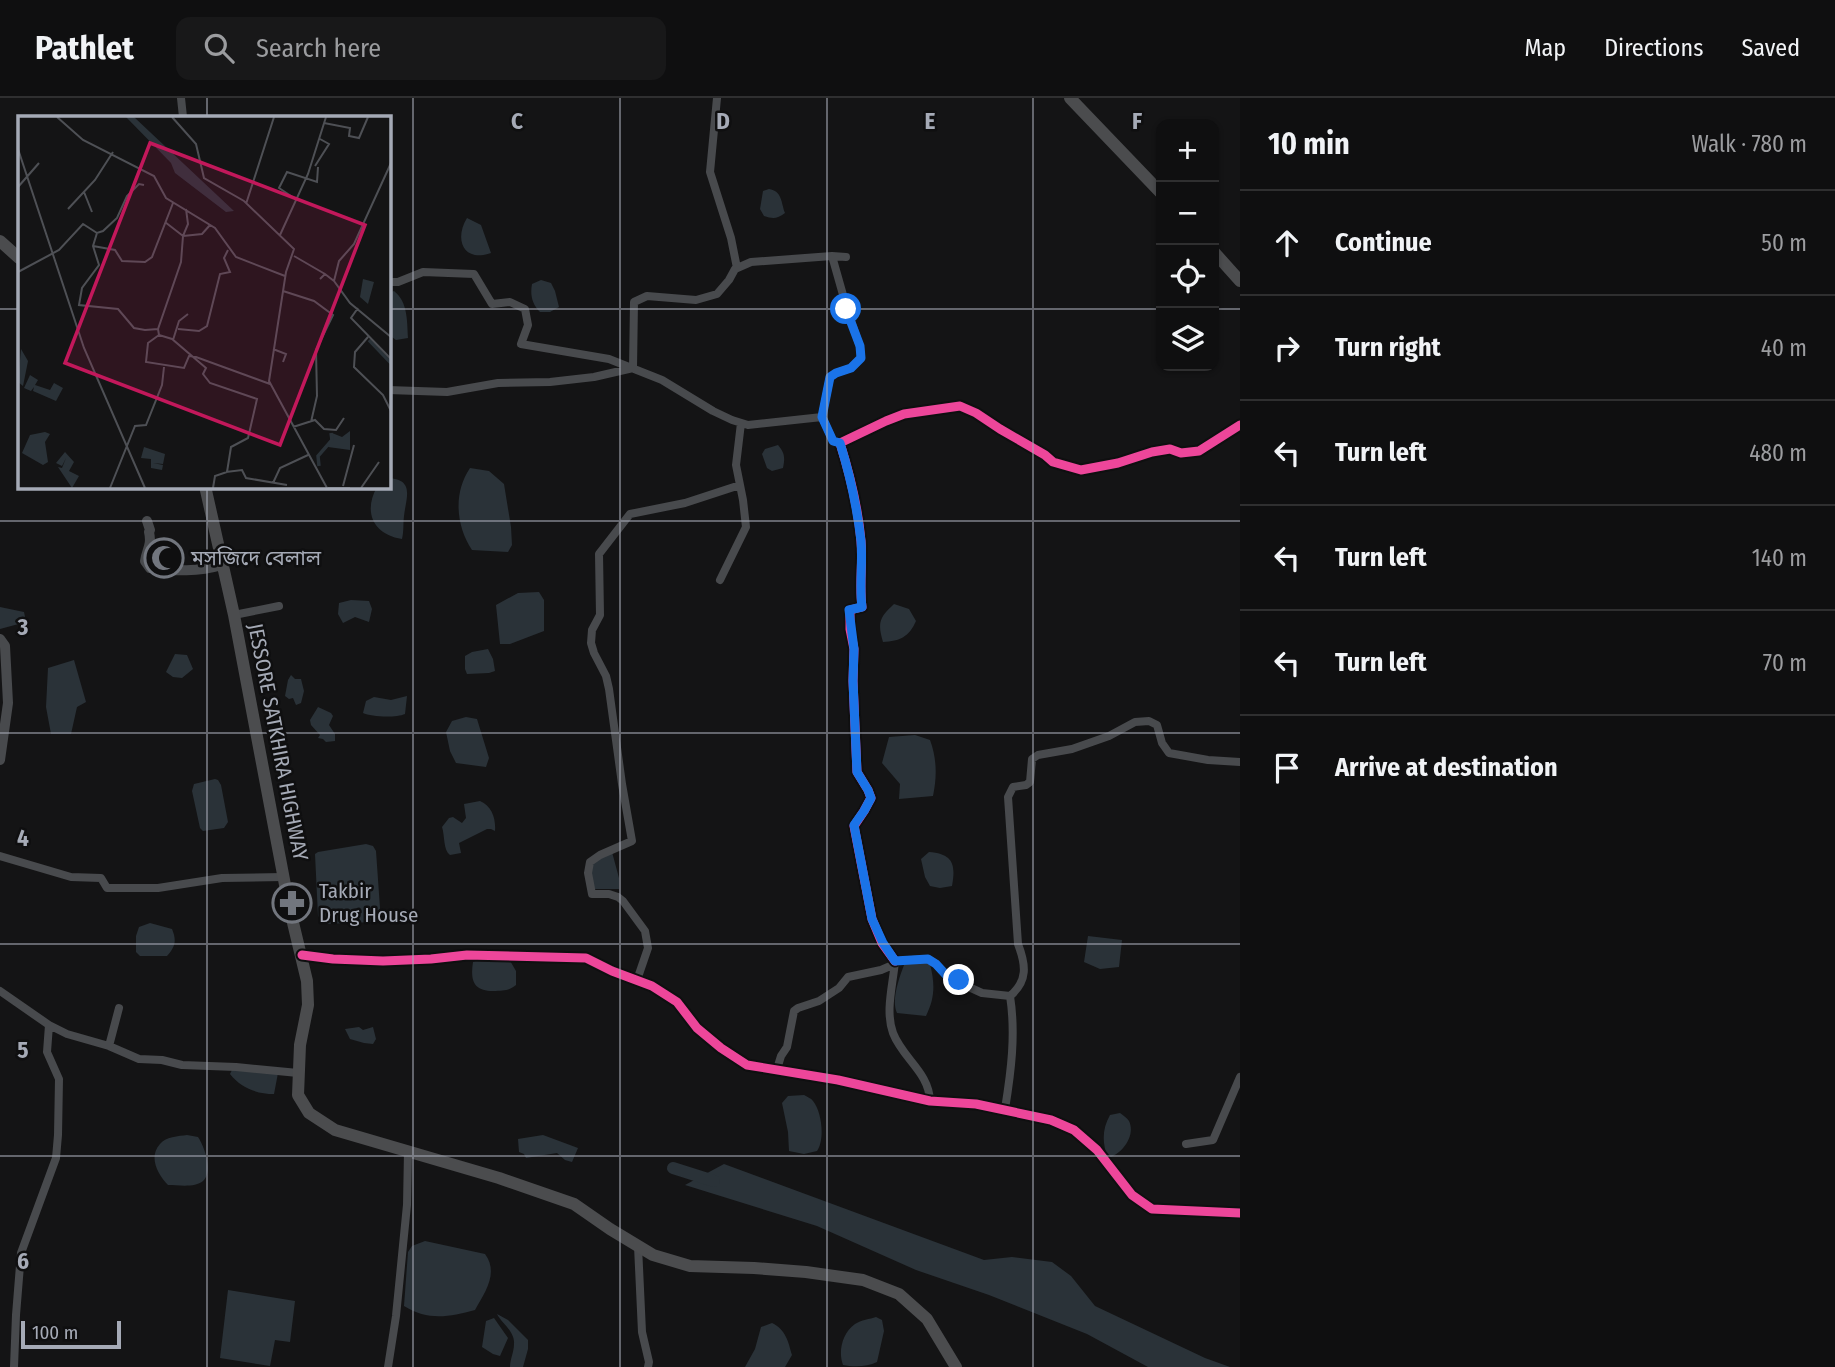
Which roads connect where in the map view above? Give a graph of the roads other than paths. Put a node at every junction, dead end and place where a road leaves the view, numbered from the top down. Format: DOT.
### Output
graph roads {
  1 [pos="181,98"];
  2 [pos="717,98"];
  3 [pos="1070,98"];
  4 [pos="183,116"];
  5 [pos="1156,188"];
  6 [pos="0,241"];
  7 [pos="18,255"];
  8 [pos="832,256"];
  9 [pos="846,257"];
  10 [pos="1219,258"];
  11 [pos="737,268"];
  12 [pos="1240,281"];
  13 [pos="390,282"];
  14 [pos="633,368"];
  15 [pos="390,390"];
  16 [pos="822,417"];
  17 [pos="741,423"];
  18 [pos="1240,425"];
  19 [pos="840,443"];
  20 [pos="740,485"];
  21 [pos="205,488"];
  22 [pos="147,521"];
  23 [pos="222,565"];
  24 [pos="720,580"];
  25 [pos="279,606"];
  26 [pos="234,615"];
  27 [pos="0,639"];
  28 [pos="0,760"];
  29 [pos="1240,762"];
  30 [pos="0,856"];
  31 [pos="284,877"];
  32 [pos="302,955"];
  33 [pos="895,962"];
  34 [pos="637,980"];
  35 [pos="0,991"];
  36 [pos="1010,996"];
  37 [pos="119,1008"];
  38 [pos="48,1025"];
  39 [pos="109,1046"];
  40 [pos="777,1069"];
  41 [pos="298,1073"];
  42 [pos="1240,1077"];
  43 [pos="930,1101"];
  44 [pos="1005,1110"];
  45 [pos="1186,1144"];
  46 [pos="408,1152"];
  47 [pos="1240,1213"];
  48 [pos="638,1246"];
  49 [pos="14,1367"];
  50 [pos="390,1367"];
  51 [pos="648,1367"];
  52 [pos="956,1367"];
  1 -- 4 [label="street"];
  2 -- 11 [label="street"];
  3 -- 5 [label="highway"];
  6 -- 7 [label="highway"];
  8 -- 9 [label="street"];
  8 -- 11 [label="street"];
  8 -- 16 [label="street"];
  10 -- 12 [label="highway"];
  11 -- 14 [label="street"];
  13 -- 14 [label="street"];
  14 -- 15 [label="street"];
  14 -- 17 [label="street"];
  16 -- 17 [label="street"];
  16 -- 19 [label="street"];
  17 -- 20 [label="street"];
  18 -- 19 [label="street"];
  19 -- 33 [label="street"];
  20 -- 24 [label="street"];
  20 -- 34 [label="street"];
  21 -- 23 [label="highway, JESSORE SATKHIRA HIGHWAY"];
  22 -- 23 [label="street"];
  23 -- 26 [label="highway, JESSORE SATKHIRA HIGHWAY"];
  25 -- 26 [label="street"];
  26 -- 31 [label="highway, JESSORE SATKHIRA HIGHWAY"];
  27 -- 28 [label="street"];
  29 -- 36 [label="street"];
  30 -- 31 [label="street"];
  31 -- 32 [label="highway, JESSORE SATKHIRA HIGHWAY"];
  32 -- 34 [label="street"];
  32 -- 41 [label="highway, JESSORE SATKHIRA HIGHWAY"];
  33 -- 36 [label="street"];
  33 -- 40 [label="street"];
  33 -- 43 [label="street"];
  34 -- 40 [label="street"];
  35 -- 38 [label="street"];
  36 -- 44 [label="street"];
  37 -- 39 [label="street"];
  38 -- 39 [label="street"];
  38 -- 49 [label="street"];
  39 -- 41 [label="street"];
  40 -- 43 [label="street"];
  41 -- 46 [label="highway, JESSORE SATKHIRA HIGHWAY"];
  42 -- 45 [label="street"];
  43 -- 44 [label="street"];
  44 -- 47 [label="street"];
  46 -- 48 [label="highway, JESSORE SATKHIRA HIGHWAY"];
  46 -- 50 [label="street"];
  48 -- 51 [label="street"];
  48 -- 52 [label="highway, JESSORE SATKHIRA HIGHWAY"];
}
